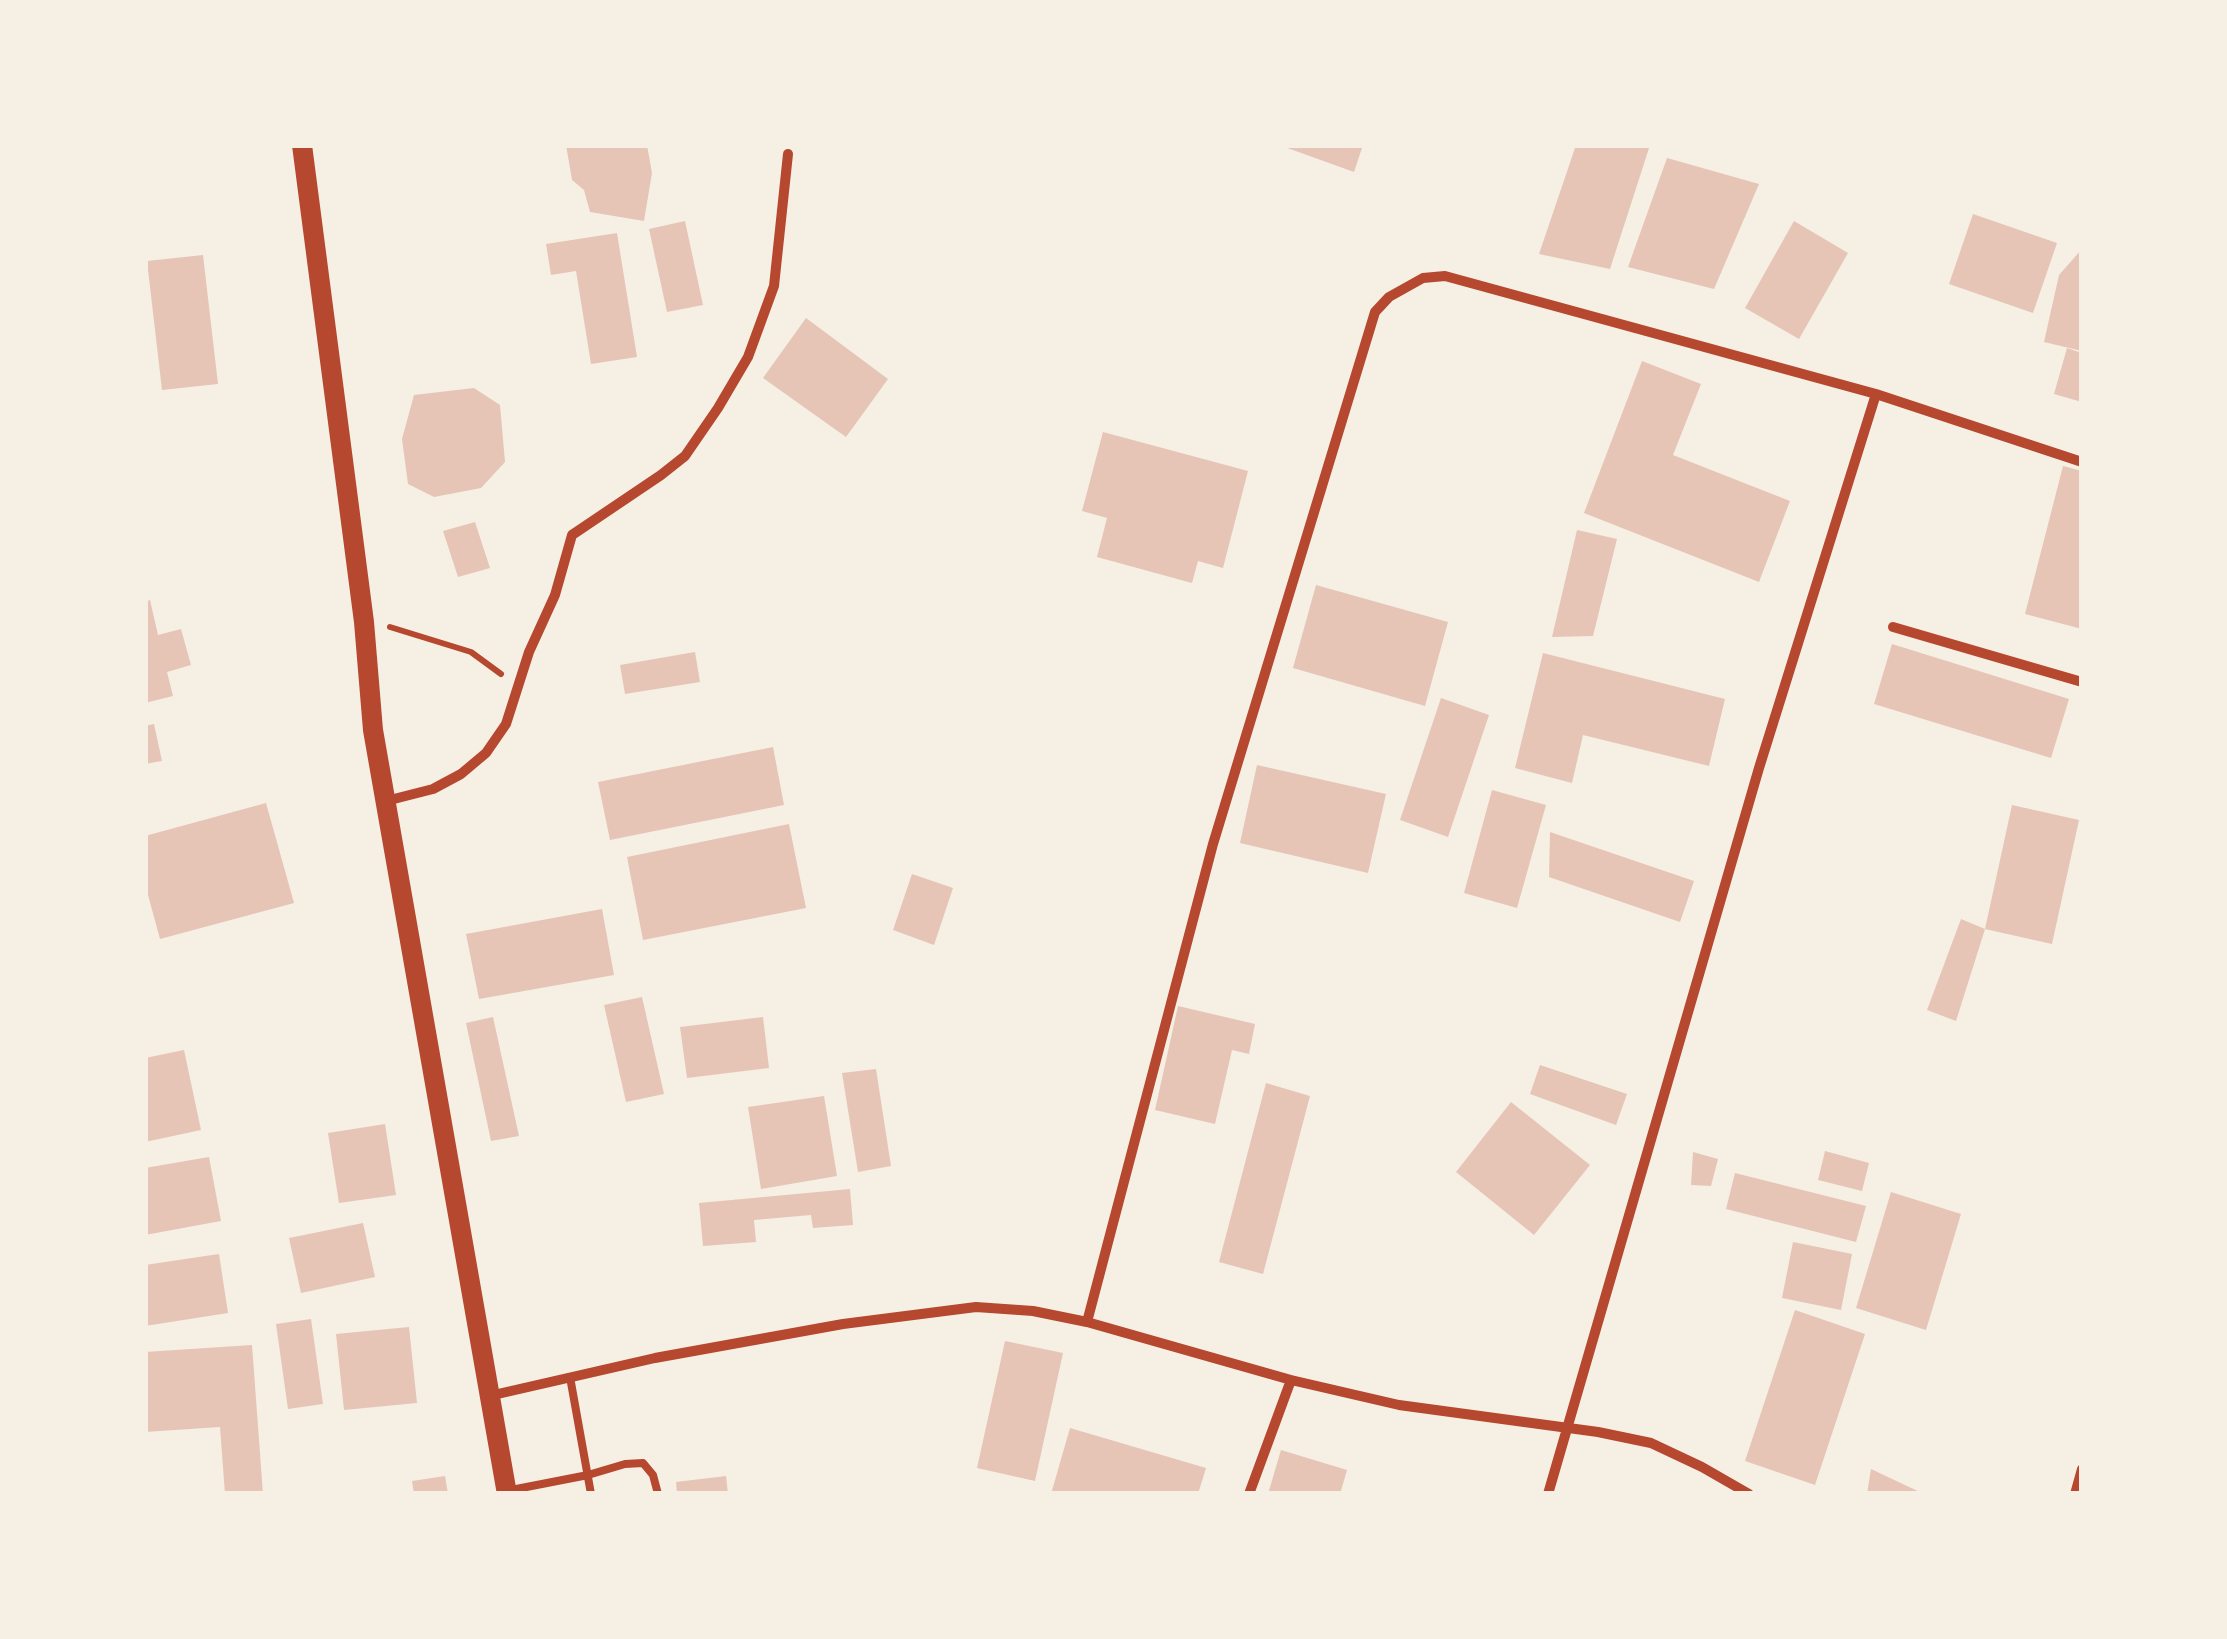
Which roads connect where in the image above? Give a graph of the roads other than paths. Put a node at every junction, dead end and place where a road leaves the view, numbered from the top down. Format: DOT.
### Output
graph roads {
  1 [pos="302,145"];
  2 [pos="788,154"];
  3 [pos="1876,394"];
  4 [pos="2082,462"];
  5 [pos="1893,627"];
  6 [pos="2082,682"];
  7 [pos="386,801"];
  8 [pos="1087,1322"];
  9 [pos="570,1377"];
  10 [pos="1291,1380"];
  11 [pos="488,1396"];
  12 [pos="1569,1428"];
  13 [pos="2082,1470"];
  14 [pos="588,1475"];
  15 [pos="506,1492"];
  16 [pos="592,1494"];
  17 [pos="658,1494"];
  18 [pos="1249,1494"];
  19 [pos="1548,1494"];
  20 [pos="1749,1494"];
  21 [pos="2075,1494"];
  1 -- 7 [label="main road"];
  2 -- 7 [label="street"];
  3 -- 4 [label="street"];
  3 -- 8 [label="street"];
  3 -- 12 [label="street"];
  5 -- 6 [label="street"];
  7 -- 11 [label="main road"];
  8 -- 9 [label="street"];
  8 -- 10 [label="street"];
  9 -- 11 [label="street"];
  9 -- 14 [label="lane"];
  10 -- 12 [label="street"];
  10 -- 18 [label="street"];
  11 -- 15 [label="main road"];
  12 -- 19 [label="street"];
  12 -- 20 [label="street"];
  13 -- 21 [label="street"];
  14 -- 15 [label="lane"];
  14 -- 16 [label="lane"];
  14 -- 17 [label="lane"];
}
